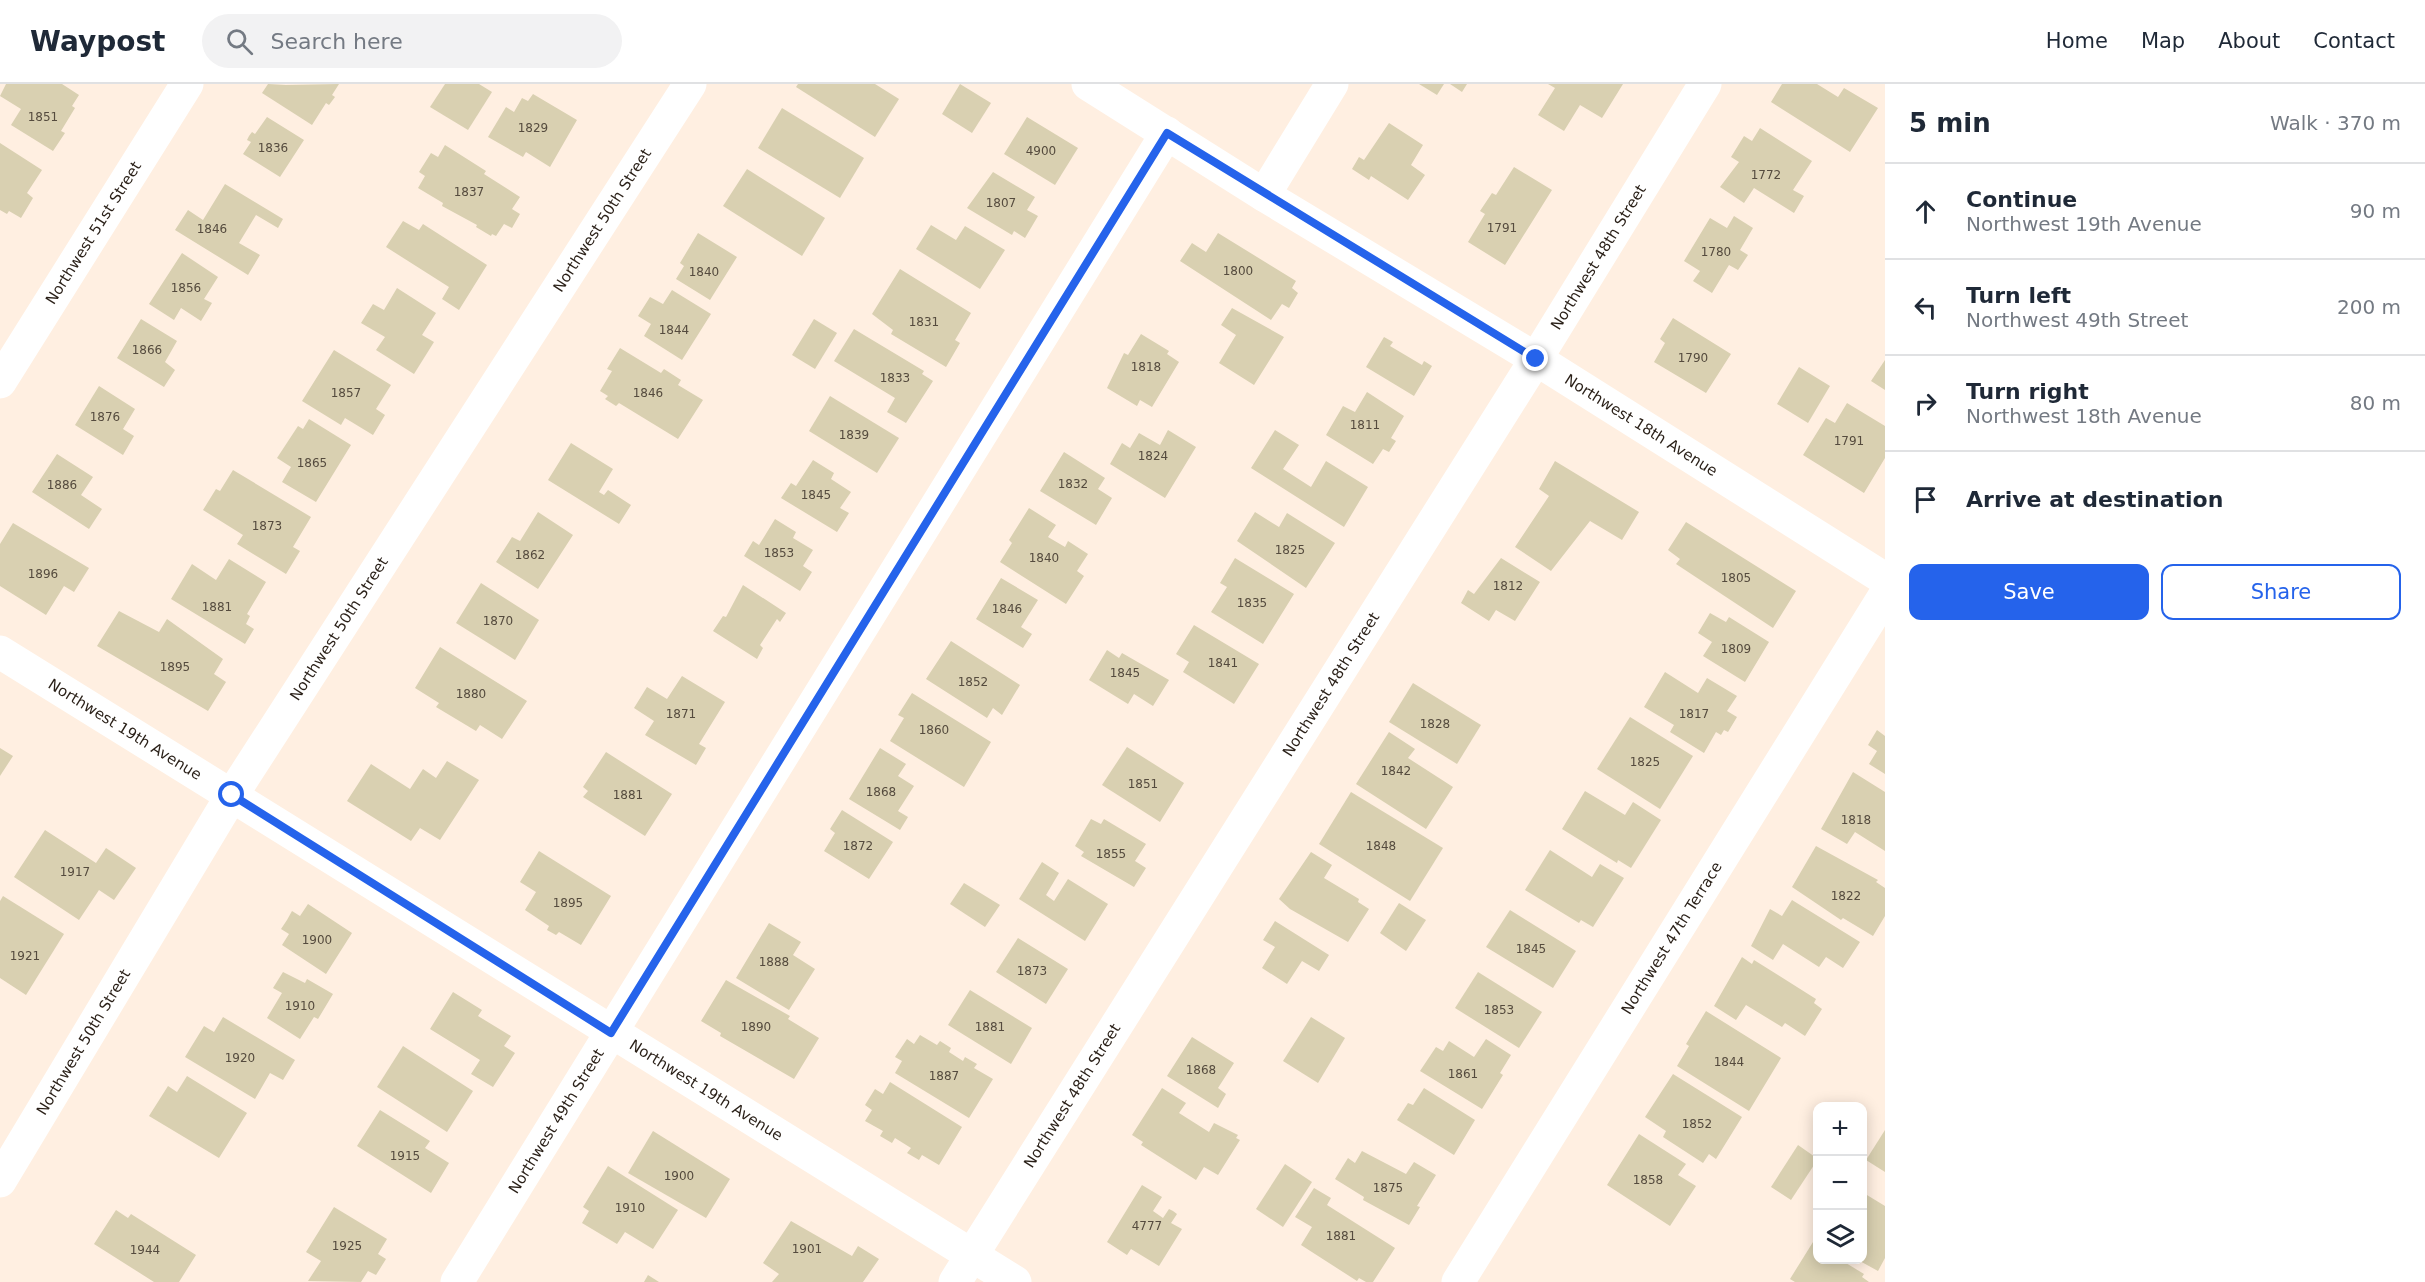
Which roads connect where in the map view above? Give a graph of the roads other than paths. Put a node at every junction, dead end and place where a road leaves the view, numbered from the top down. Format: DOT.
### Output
graph roads {
  1 [pos="187,84"];
  2 [pos="690,84"];
  3 [pos="1088,84"];
  4 [pos="1332,84"];
  5 [pos="1705,84"];
  6 [pos="1167,133"];
  7 [pos="1264,195"];
  8 [pos="1536,359"];
  9 [pos="0,382"];
  10 [pos="1885,579"];
  11 [pos="1885,595"];
  12 [pos="0,651"];
  13 [pos="232,795"];
  14 [pos="611,1033"];
  15 [pos="0,1181"];
  16 [pos="963,1269"];
  17 [pos="457,1282"];
  18 [pos="1015,1282"];
  19 [pos="1458,1282"];
  1 -- 9 [label="street, Northwest 51st Street"];
  2 -- 13 [label="street, Northwest 50th Street"];
  3 -- 6 [label="street, Northwest 18th Avenue"];
  4 -- 7 [label="street"];
  5 -- 8 [label="street, Northwest 48th Street"];
  6 -- 7 [label="street, Northwest 18th Avenue"];
  6 -- 14 [label="street, Northwest 49th Street"];
  7 -- 8 [label="street, Northwest 18th Avenue"];
  8 -- 10 [label="street, Northwest 18th Avenue"];
  8 -- 16 [label="street, Northwest 48th Street"];
  11 -- 19 [label="street, Northwest 47th Terrace"];
  12 -- 13 [label="street, Northwest 19th Avenue"];
  13 -- 14 [label="street, Northwest 19th Avenue"];
  13 -- 15 [label="street, Northwest 50th Street"];
  14 -- 16 [label="street, Northwest 19th Avenue"];
  14 -- 17 [label="street, Northwest 49th Street"];
  16 -- 18 [label="street, Northwest 19th Avenue"];
}
